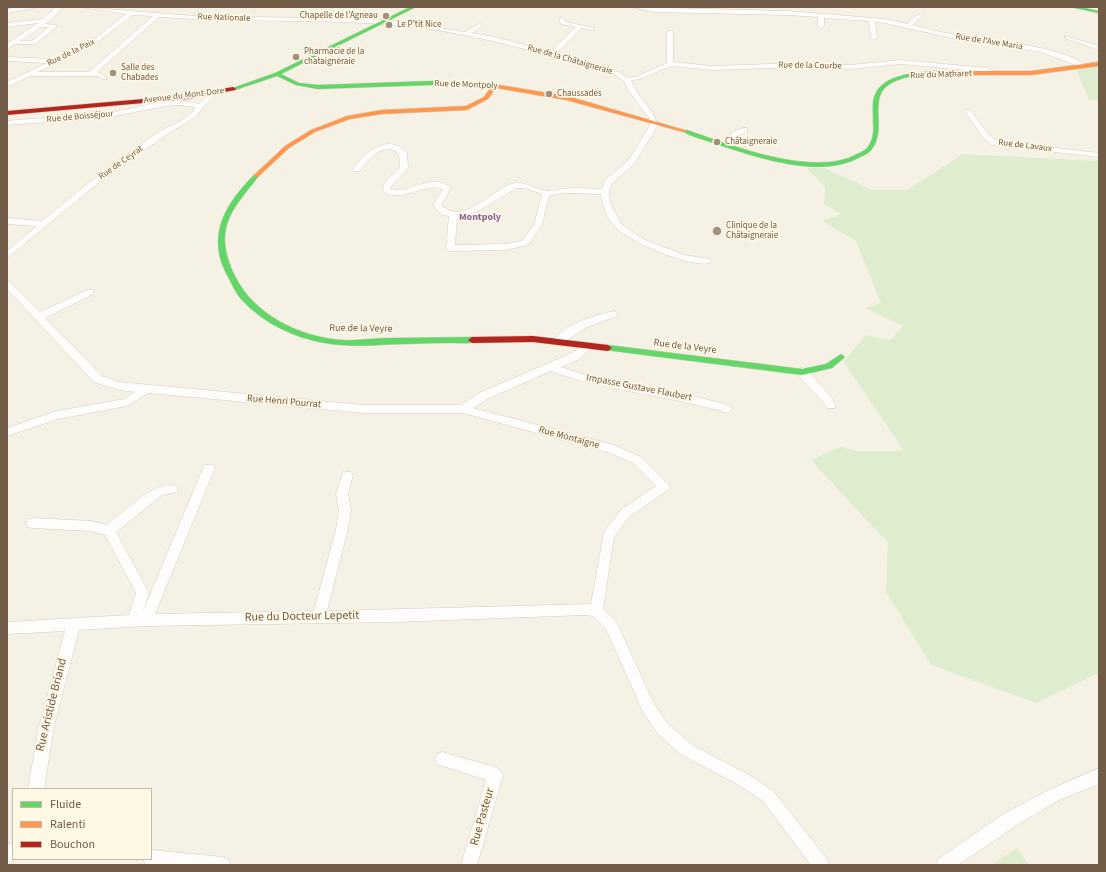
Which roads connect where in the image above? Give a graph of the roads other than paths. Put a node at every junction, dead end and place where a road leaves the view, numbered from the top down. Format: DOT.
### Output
graph roads {
  1 [pos="36,7"];
  2 [pos="59,7"];
  3 [pos="83,7"];
  4 [pos="414,7"];
  5 [pos="634,7"];
  6 [pos="1072,7"];
  7 [pos="672,8"];
  8 [pos="722,9"];
  9 [pos="788,10"];
  10 [pos="7,11"];
  11 [pos="1099,12"];
  12 [pos="131,14"];
  13 [pos="158,14"];
  14 [pos="821,16"];
  15 [pos="921,16"];
  16 [pos="874,18"];
  17 [pos="562,19"];
  18 [pos="384,22"];
  19 [pos="40,24"];
  20 [pos="369,24"];
  21 [pos="7,25"];
  22 [pos="480,25"];
  23 [pos="580,26"];
  24 [pos="821,26"];
  25 [pos="909,26"];
  26 [pos="592,28"];
  27 [pos="670,32"];
  28 [pos="466,34"];
  29 [pos="1066,37"];
  30 [pos="874,38"];
  31 [pos="12,41"];
  32 [pos="7,47"];
  33 [pos="1099,48"];
  34 [pos="552,54"];
  35 [pos="7,59"];
  36 [pos="54,61"];
  37 [pos="670,64"];
  38 [pos="1099,64"];
  39 [pos="1083,66"];
  40 [pos="29,74"];
  41 [pos="91,74"];
  42 [pos="277,74"];
  43 [pos="995,74"];
  44 [pos="105,78"];
  45 [pos="627,80"];
  46 [pos="7,85"];
  47 [pos="495,86"];
  48 [pos="213,94"];
  49 [pos="190,99"];
  50 [pos="200,106"];
  51 [pos="968,111"];
  52 [pos="7,113"];
  53 [pos="7,123"];
  54 [pos="654,123"];
  55 [pos="744,130"];
  56 [pos="726,145"];
  57 [pos="1099,155"];
  58 [pos="357,169"];
  59 [pos="605,192"];
  60 [pos="546,193"];
  61 [pos="453,216"];
  62 [pos="7,222"];
  63 [pos="43,224"];
  64 [pos="7,255"];
  65 [pos="707,261"];
  66 [pos="7,284"];
  67 [pos="90,292"];
  68 [pos="614,314"];
  69 [pos="38,317"];
  70 [pos="558,342"];
  71 [pos="587,346"];
  72 [pos="841,357"];
  73 [pos="551,367"];
  74 [pos="802,372"];
  75 [pos="146,389"];
  76 [pos="832,405"];
  77 [pos="463,409"];
  78 [pos="727,409"];
  79 [pos="7,432"];
  80 [pos="209,468"];
  81 [pos="347,474"];
  82 [pos="172,489"];
  83 [pos="32,523"];
  84 [pos="109,531"];
  85 [pos="596,612"];
  86 [pos="319,617"];
  87 [pos="133,620"];
  88 [pos="146,620"];
  89 [pos="74,623"];
  90 [pos="7,628"];
  91 [pos="442,759"];
  92 [pos="1099,776"];
  93 [pos="36,788"];
  94 [pos="152,858"];
  95 [pos="222,865"];
  96 [pos="469,865"];
  97 [pos="821,865"];
  98 [pos="944,865"];
  1 -- 10 [label="street"];
  2 -- 19 [label="street"];
  3 -- 12 [label="street, Rue Nationale"];
  4 -- 18 [label="street, Avenue du Mont-Dore"];
  5 -- 7 [label="street, Rue de l'Ave Maria"];
  6 -- 11 [label="street"];
  7 -- 8 [label="street, Rue de l'Ave Maria"];
  8 -- 9 [label="street, Rue de l'Ave Maria"];
  9 -- 14 [label="street, Rue de l'Ave Maria"];
  12 -- 13 [label="street, Rue Nationale"];
  12 -- 36 [label="street, Rue de la Paix"];
  13 -- 20 [label="street, Rue Nationale"];
  13 -- 41 [label="street"];
  14 -- 16 [label="street, Rue de l'Ave Maria"];
  14 -- 24 [label="street"];
  15 -- 25 [label="street"];
  16 -- 25 [label="street, Rue de l'Ave Maria"];
  16 -- 30 [label="street"];
  17 -- 23 [label="street"];
  18 -- 20 [label="street, Avenue du Mont-Dore"];
  18 -- 28 [label="street, Rue de la Châtaigneraie"];
  19 -- 21 [label="street"];
  19 -- 31 [label="street"];
  19 -- 31 [label="street"];
  20 -- 42 [label="street, Avenue du Mont-Dore"];
  22 -- 28 [label="street"];
  23 -- 26 [label="street"];
  23 -- 34 [label="street"];
  25 -- 39 [label="street, Rue de l'Ave Maria"];
  27 -- 37 [label="street"];
  28 -- 34 [label="street, Rue de la Châtaigneraie"];
  29 -- 33 [label="street"];
  31 -- 32 [label="street"];
  34 -- 45 [label="street, Rue de la Châtaigneraie"];
  35 -- 36 [label="street"];
  36 -- 40 [label="street, Rue de la Paix"];
  37 -- 43 [label="street, Rue de la Courbe"];
  37 -- 45 [label="street, Rue de la Courbe"];
  38 -- 39 [label="street, Rue du Matharet"];
  39 -- 43 [label="street, Rue du Matharet"];
  40 -- 41 [label="street"];
  40 -- 46 [label="street, Rue de la Paix"];
  41 -- 44 [label="street"];
  42 -- 47 [label="street, Rue de Montpoly"];
  42 -- 48 [label="street, Avenue du Mont-Dore"];
  43 -- 56 [label="street, Rue du Matharet"];
  45 -- 54 [label="street"];
  47 -- 54 [label="street, Rue de Montpoly"];
  47 -- 70 [label="street, Rue de la Veyre"];
  48 -- 49 [label="street, Avenue du Mont-Dore"];
  48 -- 50 [label="street, Rue de Ceyrat"];
  49 -- 50 [label="street"];
  49 -- 52 [label="street, Avenue du Mont-Dore"];
  49 -- 53 [label="street, Rue de Boisséjour"];
  50 -- 63 [label="street, Rue de Ceyrat"];
  51 -- 57 [label="street, Rue de Lavaux"];
  54 -- 56 [label="street, Rue du Matharet"];
  54 -- 59 [label="street"];
  55 -- 56 [label="street"];
  58 -- 61 [label="street"];
  59 -- 60 [label="street"];
  59 -- 65 [label="street"];
  60 -- 61 [label="street"];
  60 -- 61 [label="street"];
  62 -- 63 [label="street"];
  63 -- 64 [label="street, Rue de Ceyrat"];
  66 -- 69 [label="street, Rue Henri Pourrat"];
  67 -- 69 [label="street"];
  68 -- 70 [label="street"];
  69 -- 75 [label="street, Rue Henri Pourrat"];
  70 -- 71 [label="street, Rue de la Veyre"];
  71 -- 73 [label="street"];
  71 -- 74 [label="street, Rue de la Veyre"];
  72 -- 74 [label="street, Rue de la Veyre"];
  73 -- 77 [label="street"];
  73 -- 78 [label="street, Impasse Gustave Flaubert"];
  74 -- 76 [label="street"];
  75 -- 77 [label="street, Rue Henri Pourrat"];
  75 -- 79 [label="street"];
  77 -- 85 [label="street, Rue Montaigne"];
  80 -- 88 [label="street"];
  81 -- 86 [label="street"];
  82 -- 84 [label="street"];
  83 -- 84 [label="street"];
  84 -- 87 [label="street"];
  85 -- 86 [label="street, Rue du Docteur Lepetit"];
  85 -- 97 [label="street"];
  86 -- 88 [label="street, Rue du Docteur Lepetit"];
  87 -- 88 [label="street, Rue du Docteur Lepetit"];
  87 -- 89 [label="street, Rue du Docteur Lepetit"];
  89 -- 90 [label="street, Rue du Docteur Lepetit"];
  89 -- 93 [label="street, Rue Aristide Briand"];
  91 -- 96 [label="street, Rue Pasteur"];
  92 -- 98 [label="street"];
  94 -- 95 [label="street"];
}
